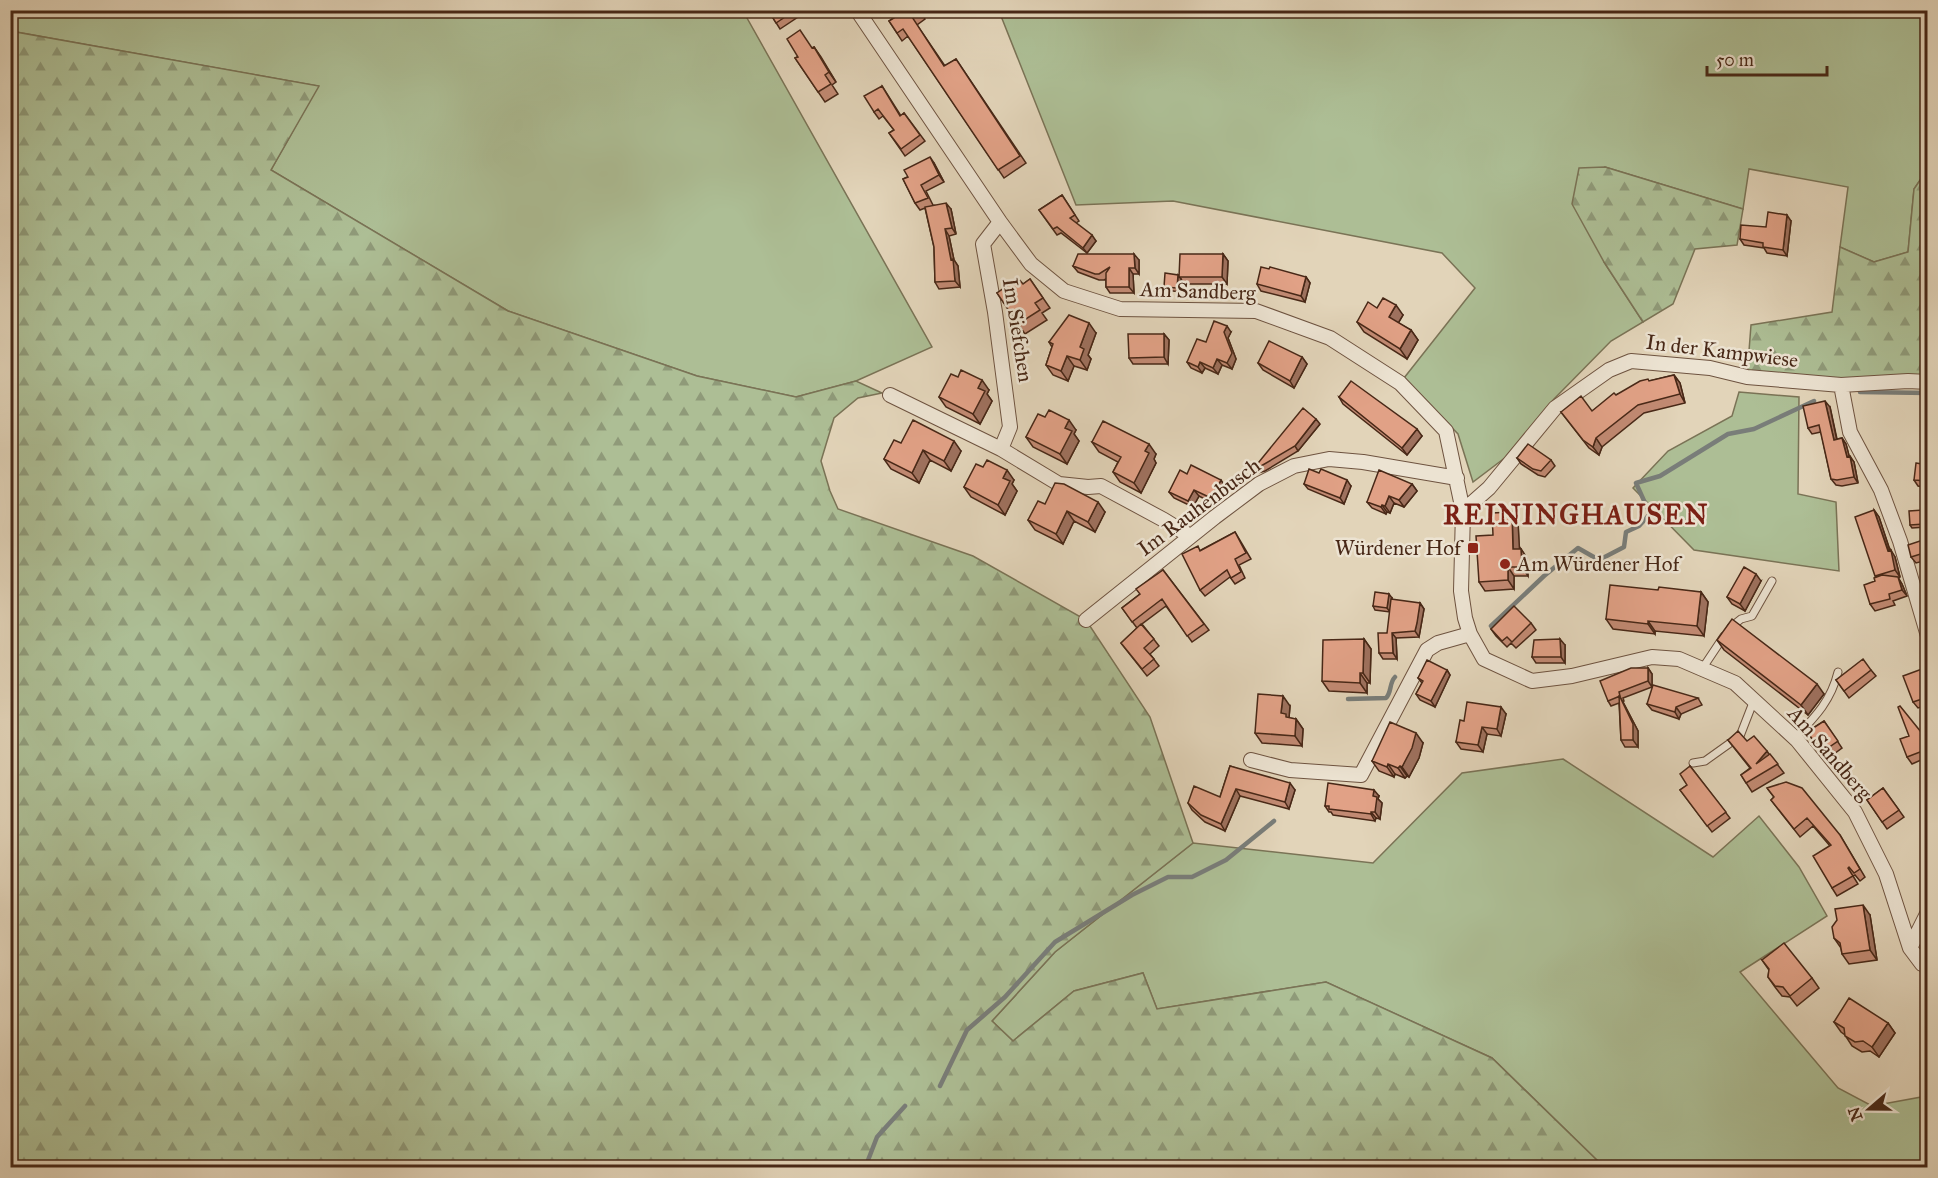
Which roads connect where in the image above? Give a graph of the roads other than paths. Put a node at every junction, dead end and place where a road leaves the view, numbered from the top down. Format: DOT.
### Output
graph roads {
  1 [pos="856,10"];
  2 [pos="1000,222"];
  3 [pos="1928,382"];
  4 [pos="1841,385"];
  5 [pos="890,395"];
  6 [pos="1002,449"];
  7 [pos="1457,478"];
  8 [pos="1463,511"];
  9 [pos="1190,536"];
  10 [pos="1772,581"];
  11 [pos="1086,620"];
  12 [pos="1470,634"];
  13 [pos="1928,636"];
  14 [pos="1702,669"];
  15 [pos="1839,672"];
  16 [pos="1754,700"];
  17 [pos="1795,738"];
  18 [pos="1251,760"];
  19 [pos="1693,763"];
  20 [pos="1928,912"];
  21 [pos="1910,948"];
  22 [pos="1928,966"];
  1 -- 2 [label="street, Am Sandberg"];
  2 -- 6 [label="street, Im Siefchen"];
  2 -- 7 [label="street, Am Sandberg"];
  3 -- 4 [label="street, In der Kampwiese"];
  4 -- 8 [label="street, In der Kampwiese"];
  4 -- 13 [label="street"];
  5 -- 6 [label="street"];
  6 -- 9 [label="street"];
  7 -- 8 [label="street, Am Sandberg"];
  7 -- 9 [label="street, Im Rauhenbusch"];
  8 -- 12 [label="street, Am Sandberg"];
  9 -- 11 [label="street, Im Rauhenbusch"];
  10 -- 14 [label="lane"];
  12 -- 14 [label="street, Am Sandberg"];
  12 -- 18 [label="street"];
  14 -- 16 [label="street, Am Sandberg"];
  15 -- 17 [label="lane"];
  16 -- 17 [label="street, Am Sandberg"];
  16 -- 19 [label="lane"];
  17 -- 21 [label="street, Am Sandberg"];
  20 -- 21 [label="street"];
  21 -- 22 [label="street, Am Sandberg"];
}
